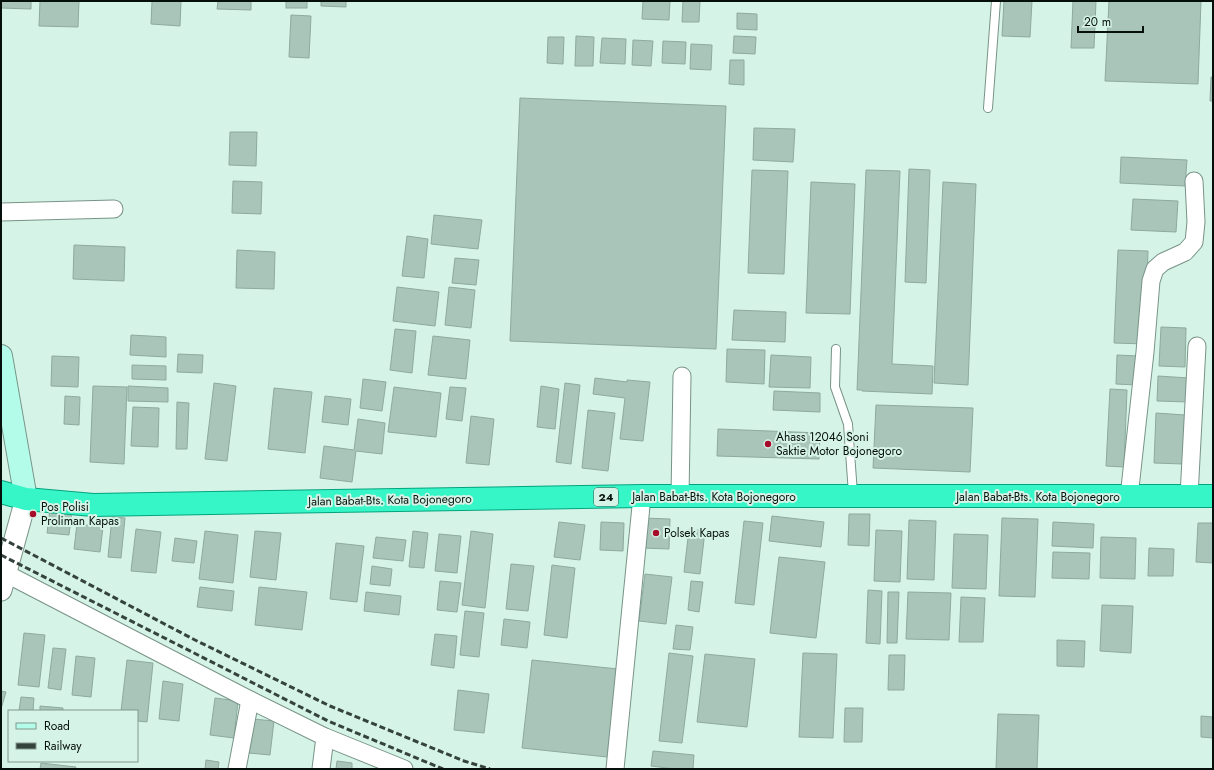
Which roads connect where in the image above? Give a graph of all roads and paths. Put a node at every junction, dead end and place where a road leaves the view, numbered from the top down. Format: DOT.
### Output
graph roads {
  1 [pos="996,1"];
  2 [pos="988,108"];
  3 [pos="1194,181"];
  4 [pos="114,209"];
  5 [pos="1,212"];
  6 [pos="1197,346"];
  7 [pos="836,349"];
  8 [pos="1,356"];
  9 [pos="682,376"];
  10 [pos="1,492"];
  11 [pos="642,496"];
  12 [pos="1190,496"];
  13 [pos="1213,496"];
  14 [pos="680,497"];
  15 [pos="853,497"];
  16 [pos="1129,497"];
  17 [pos="26,499"];
  18 [pos="3,578"];
  19 [pos="250,700"];
  20 [pos="325,737"];
  21 [pos="237,769"];
  22 [pos="321,769"];
  23 [pos="404,769"];
  24 [pos="615,769"];
  1 -- 2 [label="lane"];
  3 -- 16 [label="street"];
  4 -- 5 [label="street"];
  6 -- 12 [label="street"];
  7 -- 15 [label="lane"];
  8 -- 17 [label="main road"];
  9 -- 14 [label="street"];
  10 -- 17 [label="highway, Jalan Babat-Bts. Kota Bojonegoro / 24"];
  11 -- 14 [label="highway, Jalan Babat-Bts. Kota Bojonegoro / 24"];
  11 -- 17 [label="highway, Jalan Babat-Bts. Kota Bojonegoro / 24"];
  11 -- 24 [label="street"];
  12 -- 13 [label="highway, Jalan Babat-Bts. Kota Bojonegoro / 24"];
  12 -- 16 [label="highway, Jalan Babat-Bts. Kota Bojonegoro / 24"];
  14 -- 15 [label="highway, Jalan Babat-Bts. Kota Bojonegoro / 24"];
  15 -- 16 [label="highway, Jalan Babat-Bts. Kota Bojonegoro / 24"];
  17 -- 18 [label="street"];
  18 -- 19 [label="street"];
  19 -- 20 [label="street"];
  19 -- 21 [label="street"];
  20 -- 22 [label="street"];
  20 -- 23 [label="street"];
}
